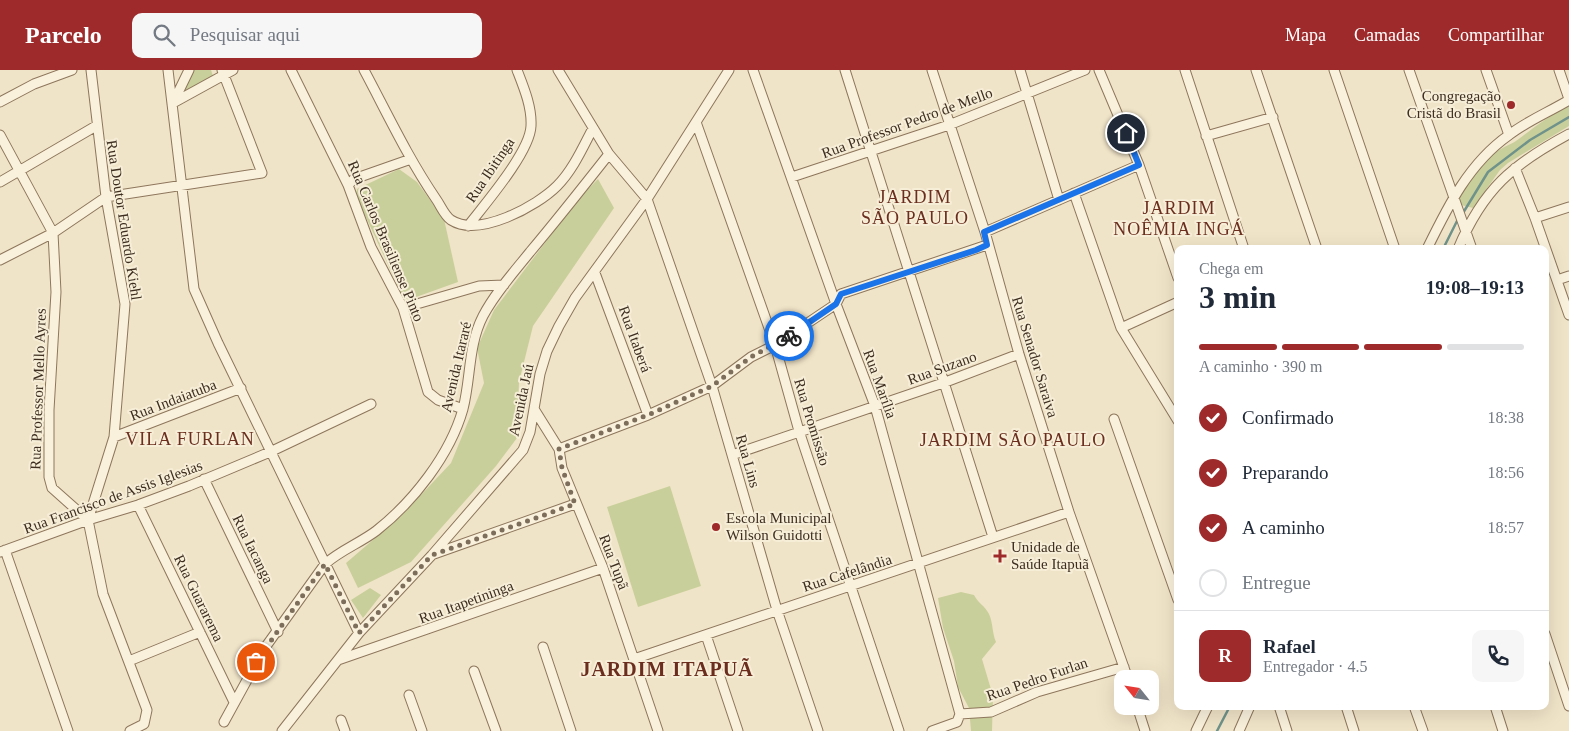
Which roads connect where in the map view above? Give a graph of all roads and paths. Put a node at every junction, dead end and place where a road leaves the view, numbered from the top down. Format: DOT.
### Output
graph roads {
  1 [pos="72,70"];
  2 [pos="91,70"];
  3 [pos="168,70"];
  4 [pos="189,70"];
  5 [pos="233,70"];
  6 [pos="291,70"];
  7 [pos="364,70"];
  8 [pos="517,70"];
  9 [pos="558,70"];
  10 [pos="729,70"];
  11 [pos="753,70"];
  12 [pos="846,70"];
  13 [pos="932,70"];
  14 [pos="1020,70"];
  15 [pos="1085,70"];
  16 [pos="1099,70"];
  17 [pos="1185,70"];
  18 [pos="1256,70"];
  19 [pos="1334,70"];
  20 [pos="1409,70"];
  21 [pos="1486,70"];
  22 [pos="1559,70"];
  23 [pos="223,72"];
  24 [pos="1027,93"];
  25 [pos="1569,100"];
  26 [pos="0,102"];
  27 [pos="173,103"];
  28 [pos="1273,118"];
  29 [pos="696,122"];
  30 [pos="96,126"];
  31 [pos="949,126"];
  32 [pos="593,128"];
  33 [pos="1569,134"];
  34 [pos="0,135"];
  35 [pos="1509,135"];
  36 [pos="1206,136"];
  37 [pos="1569,140"];
  38 [pos="872,152"];
  39 [pos="609,154"];
  40 [pos="1533,154"];
  41 [pos="412,159"];
  42 [pos="1139,165"];
  43 [pos="1514,168"];
  44 [pos="21,171"];
  45 [pos="792,177"];
  46 [pos="0,182"];
  47 [pos="183,184"];
  48 [pos="348,185"];
  49 [pos="1074,193"];
  50 [pos="106,197"];
  51 [pos="1452,197"];
  52 [pos="647,199"];
  53 [pos="1059,200"];
  54 [pos="1569,207"];
  55 [pos="1535,218"];
  56 [pos="468,226"];
  57 [pos="1466,230"];
  58 [pos="984,232"];
  59 [pos="53,233"];
  60 [pos="987,245"];
  61 [pos="1243,245"];
  62 [pos="1315,245"];
  63 [pos="1394,245"];
  64 [pos="1429,245"];
  65 [pos="1460,245"];
  66 [pos="1471,245"];
  67 [pos="1545,245"];
  68 [pos="1549,257"];
  69 [pos="0,260"];
  70 [pos="1174,266"];
  71 [pos="909,272"];
  72 [pos="595,273"];
  73 [pos="1569,276"];
  74 [pos="1557,280"];
  75 [pos="504,285"];
  76 [pos="836,304"];
  77 [pos="1174,304"];
  78 [pos="402,308"];
  79 [pos="1569,315"];
  80 [pos="1121,328"];
  81 [pos="775,345"];
  82 [pos="1019,354"];
  83 [pos="943,384"];
  84 [pos="712,386"];
  85 [pos="241,388"];
  86 [pos="371,404"];
  87 [pos="875,406"];
  88 [pos="463,409"];
  89 [pos="534,409"];
  90 [pos="1174,414"];
  91 [pos="648,415"];
  92 [pos="1114,419"];
  93 [pos="799,431"];
  94 [pos="114,437"];
  95 [pos="559,449"];
  96 [pos="270,452"];
  97 [pos="732,455"];
  98 [pos="204,479"];
  99 [pos="575,504"];
  100 [pos="138,506"];
  101 [pos="1069,512"];
  102 [pos="88,520"];
  103 [pos="993,537"];
  104 [pos="2,551"];
  105 [pos="432,555"];
  106 [pos="325,564"];
  107 [pos="920,564"];
  108 [pos="603,568"];
  109 [pos="850,586"];
  110 [pos="1174,589"];
  111 [pos="777,610"];
  112 [pos="200,632"];
  113 [pos="278,632"];
  114 [pos="359,633"];
  115 [pos="706,635"];
  116 [pos="1549,646"];
  117 [pos="543,647"];
  118 [pos="634,659"];
  119 [pos="338,660"];
  120 [pos="129,661"];
  121 [pos="1124,667"];
  122 [pos="1125,670"];
  123 [pos="474,671"];
  124 [pos="408,695"];
  125 [pos="234,702"];
  126 [pos="1569,706"];
  127 [pos="1206,710"];
  128 [pos="1248,710"];
  129 [pos="1280,710"];
  130 [pos="1347,710"];
  131 [pos="1415,710"];
  132 [pos="1496,710"];
  133 [pos="960,714"];
  134 [pos="1140,715"];
  135 [pos="341,720"];
  136 [pos="224,722"];
  137 [pos="68,731"];
  138 [pos="130,731"];
  139 [pos="282,731"];
  140 [pos="345,731"];
  141 [pos="422,731"];
  142 [pos="496,731"];
  143 [pos="571,731"];
  144 [pos="658,731"];
  145 [pos="738,731"];
  146 [pos="818,731"];
  147 [pos="899,731"];
  148 [pos="932,731"];
  149 [pos="1145,731"];
  150 [pos="1196,731"];
  151 [pos="1239,731"];
  152 [pos="1287,731"];
  153 [pos="1354,731"];
  154 [pos="1423,731"];
  155 [pos="1503,731"];
  1 -- 26 [label="street"];
  2 -- 30 [label="street, Rua Doutor Eduardo Kiehl"];
  3 -- 27 [label="street"];
  4 -- 27 [label="street"];
  5 -- 23 [label="street"];
  6 -- 48 [label="street, Rua Carlos Brasiliense Pinto"];
  7 -- 41 [label="street"];
  8 -- 56 [label="street, Rua Ibitinga"];
  9 -- 32 [label="street"];
  10 -- 29 [label="street, Avenida Jaú"];
  11 -- 45 [label="street, Rua Marília"];
  12 -- 38 [label="street"];
  13 -- 31 [label="street, Rua Senador Saraiva"];
  14 -- 24 [label="street"];
  15 -- 24 [label="street, Rua Professor Pedro de Mello"];
  16 -- 42 [label="street"];
  17 -- 36 [label="street"];
  18 -- 28 [label="street"];
  19 -- 63 [label="street"];
  20 -- 51 [label="street"];
  21 -- 35 [label="street"];
  22 -- 25 [label="street"];
  23 -- 27 [label="street"];
  23 -- 47 [label="street"];
  24 -- 31 [label="street, Rua Professor Pedro de Mello"];
  24 -- 53 [label="street"];
  25 -- 35 [label="street"];
  27 -- 47 [label="street"];
  28 -- 36 [label="street"];
  28 -- 62 [label="street"];
  29 -- 52 [label="street, Avenida Jaú"];
  29 -- 81 [label="street, Rua Promissão"];
  30 -- 44 [label="street"];
  30 -- 50 [label="street, Rua Doutor Eduardo Kiehl"];
  31 -- 38 [label="street, Rua Professor Pedro de Mello"];
  31 -- 58 [label="street, Rua Senador Saraiva"];
  32 -- 39 [label="street"];
  32 -- 56 [label="street"];
  33 -- 40 [label="street"];
  34 -- 44 [label="street, Rua Professor Mello Ayres"];
  35 -- 51 [label="street"];
  36 -- 61 [label="street"];
  37 -- 40 [label="street"];
  38 -- 45 [label="street, Rua Professor Pedro de Mello"];
  38 -- 71 [label="street"];
  39 -- 52 [label="street"];
  39 -- 75 [label="street, Avenida Itararé"];
  40 -- 43 [label="street"];
  41 -- 48 [label="street"];
  41 -- 56 [label="street"];
  42 -- 49 [label="street"];
  42 -- 70 [label="street"];
  43 -- 55 [label="street"];
  43 -- 57 [label="street"];
  44 -- 46 [label="street"];
  44 -- 59 [label="street, Rua Professor Mello Ayres"];
  45 -- 76 [label="street, Rua Marília"];
  47 -- 50 [label="street"];
  47 -- 85 [label="street"];
  48 -- 78 [label="street, Rua Carlos Brasiliense Pinto"];
  49 -- 53 [label="street"];
  49 -- 80 [label="street"];
  50 -- 59 [label="street"];
  50 -- 94 [label="street, Rua Doutor Eduardo Kiehl"];
  51 -- 57 [label="street"];
  51 -- 64 [label="street"];
  52 -- 72 [label="street, Avenida Jaú"];
  52 -- 84 [label="street, Rua Lins"];
  53 -- 58 [label="street"];
  54 -- 55 [label="street"];
  55 -- 67 [label="street"];
  57 -- 65 [label="street"];
  57 -- 66 [label="street"];
  58 -- 60 [label="street, Rua Senador Saraiva"];
  59 -- 69 [label="street"];
  59 -- 102 [label="street, Rua Professor Mello Ayres"];
  60 -- 71 [label="street"];
  60 -- 82 [label="street, Rua Senador Saraiva"];
  68 -- 74 [label="street"];
  71 -- 76 [label="street"];
  71 -- 83 [label="street"];
  72 -- 89 [label="street, Avenida Jaú"];
  72 -- 91 [label="street, Rua Itaberá"];
  73 -- 74 [label="street"];
  74 -- 79 [label="street"];
  75 -- 78 [label="street"];
  75 -- 88 [label="street, Avenida Itararé"];
  76 -- 81 [label="street"];
  76 -- 87 [label="street, Rua Marília"];
  77 -- 80 [label="street"];
  78 -- 88 [label="street, Rua Carlos Brasiliense Pinto"];
  80 -- 90 [label="street"];
  81 -- 84 [label="street"];
  81 -- 93 [label="street, Rua Promissão"];
  82 -- 83 [label="street, Rua Suzano"];
  82 -- 101 [label="street, Rua Senador Saraiva"];
  83 -- 87 [label="street, Rua Suzano"];
  83 -- 103 [label="street"];
  84 -- 91 [label="street"];
  84 -- 97 [label="street, Rua Lins"];
  85 -- 94 [label="street, Rua Indaiatuba"];
  85 -- 96 [label="street"];
  86 -- 96 [label="street, Rua Francisco de Assis Iglesias"];
  87 -- 93 [label="street, Rua Suzano"];
  87 -- 107 [label="street, Rua Marília"];
  88 -- 106 [label="street, Avenida Itararé"];
  89 -- 95 [label="street, Rua Tupã"];
  89 -- 105 [label="street, Avenida Jaú"];
  91 -- 95 [label="street"];
  92 -- 110 [label="street"];
  93 -- 97 [label="street, Rua Suzano"];
  93 -- 109 [label="street, Rua Promissão"];
  94 -- 102 [label="street, Rua Doutor Eduardo Kiehl"];
  95 -- 99 [label="street, Rua Tupã"];
  96 -- 98 [label="street, Rua Francisco de Assis Iglesias"];
  96 -- 106 [label="street"];
  97 -- 111 [label="street, Rua Lins"];
  98 -- 100 [label="street, Rua Francisco de Assis Iglesias"];
  98 -- 113 [label="street, Rua Iacanga"];
  99 -- 105 [label="street"];
  99 -- 108 [label="street, Rua Tupã"];
  100 -- 102 [label="street, Rua Francisco de Assis Iglesias"];
  100 -- 112 [label="street, Rua Guararema"];
  101 -- 103 [label="street, Rua Cafelândia"];
  101 -- 121 [label="street, Rua Senador Saraiva"];
  102 -- 104 [label="street, Rua Francisco de Assis Iglesias"];
  102 -- 120 [label="street"];
  103 -- 107 [label="street, Rua Cafelândia"];
  104 -- 137 [label="street"];
  105 -- 114 [label="street, Avenida Jaú"];
  106 -- 113 [label="street, Avenida Itararé"];
  106 -- 114 [label="street"];
  107 -- 109 [label="street, Rua Cafelândia"];
  107 -- 133 [label="street, Rua Marília"];
  108 -- 118 [label="street, Rua Tupã"];
  108 -- 119 [label="street, Rua Itapetininga"];
  109 -- 111 [label="street, Rua Cafelândia"];
  109 -- 147 [label="street, Rua Promissão"];
  111 -- 115 [label="street, Rua Cafelândia"];
  111 -- 146 [label="street, Rua Lins"];
  112 -- 120 [label="street"];
  112 -- 125 [label="street, Rua Guararema"];
  113 -- 125 [label="street, Avenida Itararé"];
  114 -- 119 [label="street, Avenida Jaú"];
  115 -- 118 [label="street, Rua Cafelândia"];
  115 -- 145 [label="street"];
  116 -- 126 [label="street"];
  117 -- 143 [label="street"];
  118 -- 144 [label="street, Rua Tupã"];
  119 -- 139 [label="street, Avenida Jaú"];
  120 -- 138 [label="street"];
  121 -- 122 [label="street, Rua Senador Saraiva"];
  121 -- 133 [label="street, Rua Pedro Furlan"];
  123 -- 142 [label="street"];
  124 -- 141 [label="street"];
  125 -- 136 [label="street, Avenida Itararé"];
  127 -- 150 [label="street"];
  128 -- 151 [label="street"];
  129 -- 152 [label="street"];
  130 -- 153 [label="street"];
  131 -- 154 [label="street"];
  132 -- 155 [label="street"];
  133 -- 148 [label="street"];
  134 -- 149 [label="street"];
  135 -- 140 [label="street"];
}
